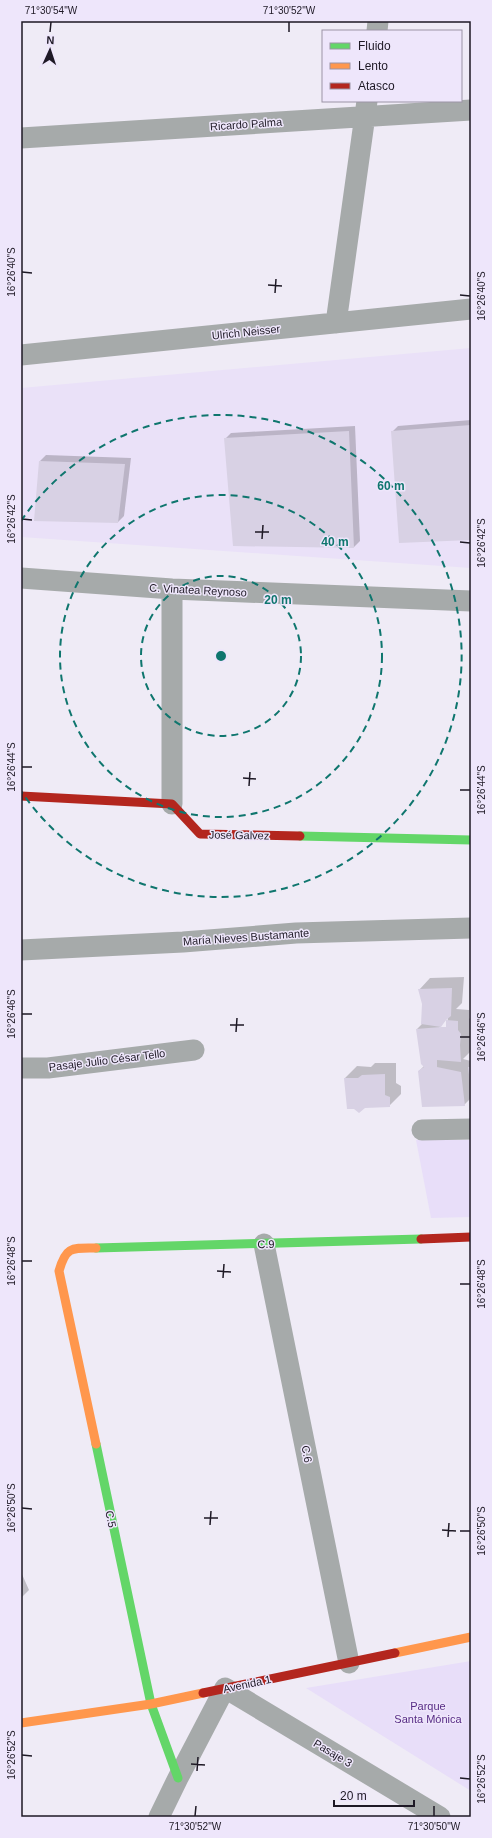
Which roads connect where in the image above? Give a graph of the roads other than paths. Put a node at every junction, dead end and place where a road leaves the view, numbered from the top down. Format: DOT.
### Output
graph roads {
  1 [pos="366,109"];
  2 [pos="471,110"];
  3 [pos="21,138"];
  4 [pos="471,309"];
  5 [pos="336,323"];
  6 [pos="21,355"];
  7 [pos="21,578"];
  8 [pos="172,589"];
  9 [pos="471,601"];
  10 [pos="21,796"];
  11 [pos="172,804"];
  12 [pos="471,840"];
  13 [pos="471,928"];
  14 [pos="21,950"];
  15 [pos="194,1050"];
  16 [pos="21,1068"];
  17 [pos="471,1128"];
  18 [pos="422,1130"];
  19 [pos="471,1237"];
  20 [pos="264,1244"];
  21 [pos="63,1256"];
  22 [pos="471,1638"];
  23 [pos="349,1663"];
  24 [pos="225,1688"];
  25 [pos="151,1704"];
  26 [pos="21,1723"];
  27 [pos="178,1778"];
  28 [pos="159,1817"];
  29 [pos="440,1817"];
  1 -- 2 [label="street, Ricardo Palma"];
  1 -- 3 [label="street, Ricardo Palma"];
  1 -- 5 [label="street"];
  4 -- 5 [label="street, Ulrich Neisser"];
  5 -- 6 [label="street, Ulrich Neisser"];
  7 -- 8 [label="street, C. Vinatea Reynoso"];
  8 -- 9 [label="street, C. Vinatea Reynoso"];
  8 -- 11 [label="street"];
  10 -- 11 [label="street"];
  11 -- 12 [label="street, José Galvez"];
  13 -- 14 [label="street, María Nieves Bustamante"];
  15 -- 16 [label="street, Pasaje Julio César Tello"];
  17 -- 18 [label="street"];
  19 -- 20 [label="street, C.9"];
  20 -- 21 [label="street, C.9"];
  20 -- 23 [label="street, C.6"];
  21 -- 25 [label="street, C.5"];
  22 -- 23 [label="street, Avenida 1"];
  23 -- 24 [label="street, Avenida 1"];
  24 -- 25 [label="street, Avenida 1"];
  24 -- 27 [label="street"];
  24 -- 29 [label="street, Pasaje 3"];
  25 -- 26 [label="street, Avenida 1"];
  25 -- 27 [label="street, C.5"];
  27 -- 28 [label="street"];
}
